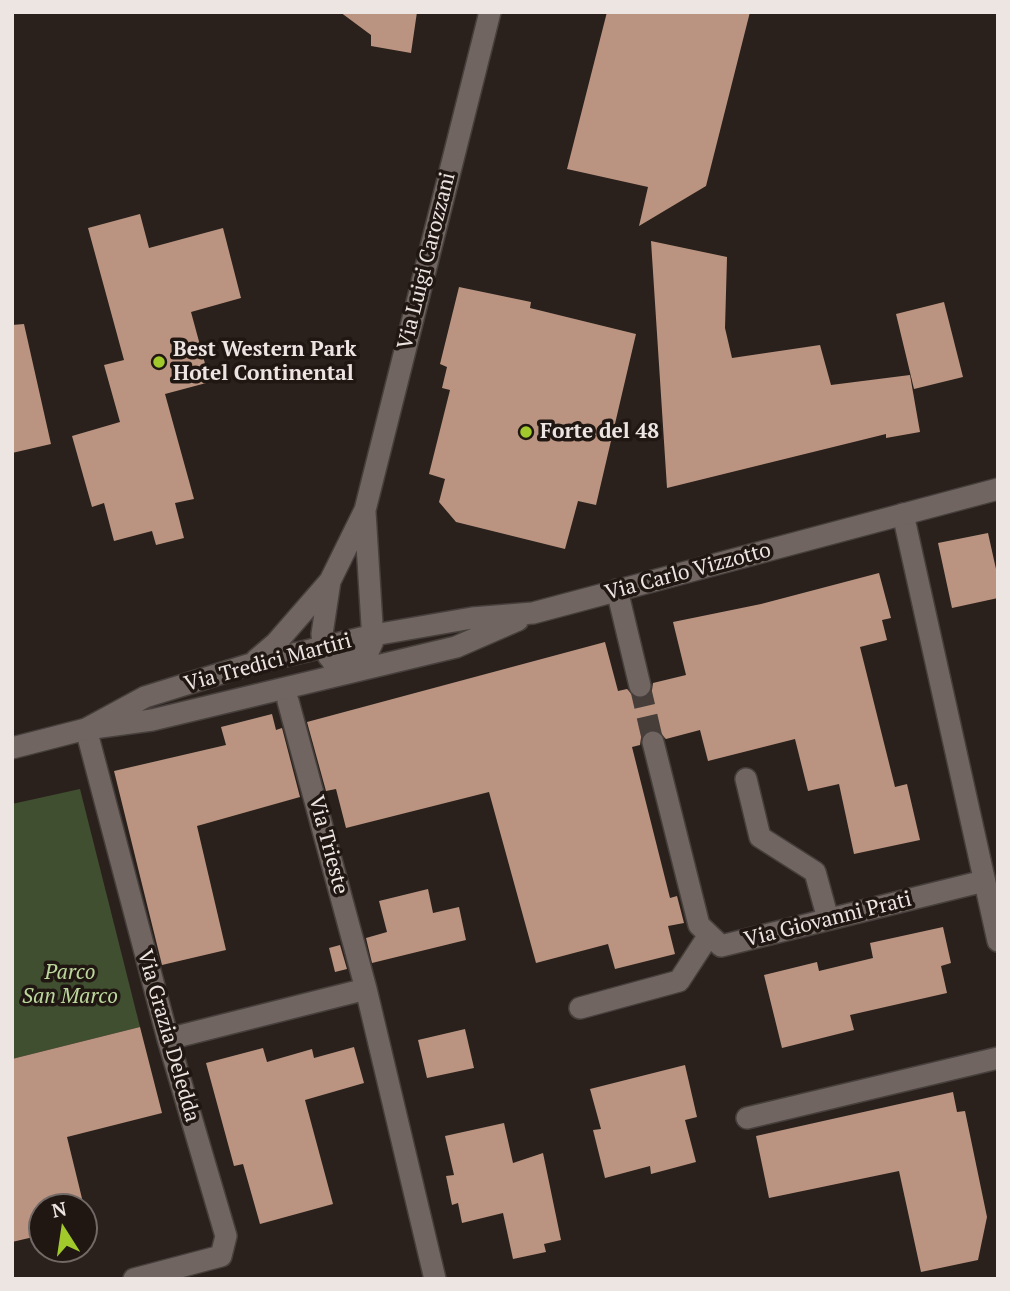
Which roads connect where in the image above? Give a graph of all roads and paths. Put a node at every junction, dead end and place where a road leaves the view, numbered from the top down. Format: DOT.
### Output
graph roads {
  1 [pos="490,12"];
  2 [pos="998,489"];
  3 [pos="365,510"];
  4 [pos="903,514"];
  5 [pos="330,581"];
  6 [pos="617,590"];
  7 [pos="533,613"];
  8 [pos="374,635"];
  9 [pos="330,654"];
  10 [pos="251,664"];
  11 [pos="375,667"];
  12 [pos="640,686"];
  13 [pos="288,701"];
  14 [pos="186,712"];
  15 [pos="86,729"];
  16 [pos="653,742"];
  17 [pos="12,748"];
  18 [pos="746,779"];
  19 [pos="984,881"];
  20 [pos="828,919"];
  21 [pos="709,935"];
  22 [pos="998,941"];
  23 [pos="366,989"];
  24 [pos="580,1008"];
  25 [pos="168,1039"];
  26 [pos="998,1058"];
  27 [pos="747,1118"];
  28 [pos="134,1279"];
  29 [pos="435,1279"];
  1 -- 3 [label="street, Via Luigi Carozzani"];
  2 -- 4 [label="street, Via Carlo Vizzotto"];
  3 -- 5 [label="street, Via Luigi Carozzani"];
  3 -- 8 [label="street, Via Luigi Carozzani"];
  4 -- 6 [label="street, Via Carlo Vizzotto"];
  4 -- 19 [label="street"];
  5 -- 9 [label="street, Via Luigi Carozzani"];
  5 -- 10 [label="street, Via Luigi Carozzani"];
  6 -- 7 [label="street, Via Carlo Vizzotto"];
  6 -- 12 [label="street"];
  7 -- 8 [label="street, Via Carlo Vizzotto"];
  7 -- 11 [label="street, Via Tredici Martiri"];
  8 -- 9 [label="street, Via Tredici Martiri"];
  9 -- 10 [label="street, Via Tredici Martiri"];
  9 -- 11 [label="street"];
  9 -- 14 [label="street, Via Tredici Martiri"];
  10 -- 15 [label="street, Via Tredici Martiri"];
  11 -- 14 [label="street, Via Tredici Martiri"];
  13 -- 23 [label="street, Via Trieste"];
  14 -- 15 [label="street, Via Tredici Martiri"];
  15 -- 17 [label="street, Via Tredici Martiri"];
  15 -- 25 [label="street, Via Grazia Deledda"];
  16 -- 21 [label="street"];
  18 -- 20 [label="street"];
  19 -- 20 [label="street, Via Giovanni Prati"];
  19 -- 22 [label="street"];
  20 -- 21 [label="street, Via Giovanni Prati"];
  21 -- 24 [label="street"];
  23 -- 25 [label="street"];
  23 -- 29 [label="street, Via Trieste"];
  25 -- 28 [label="street, Via Grazia Deledda"];
  26 -- 27 [label="street"];
}
